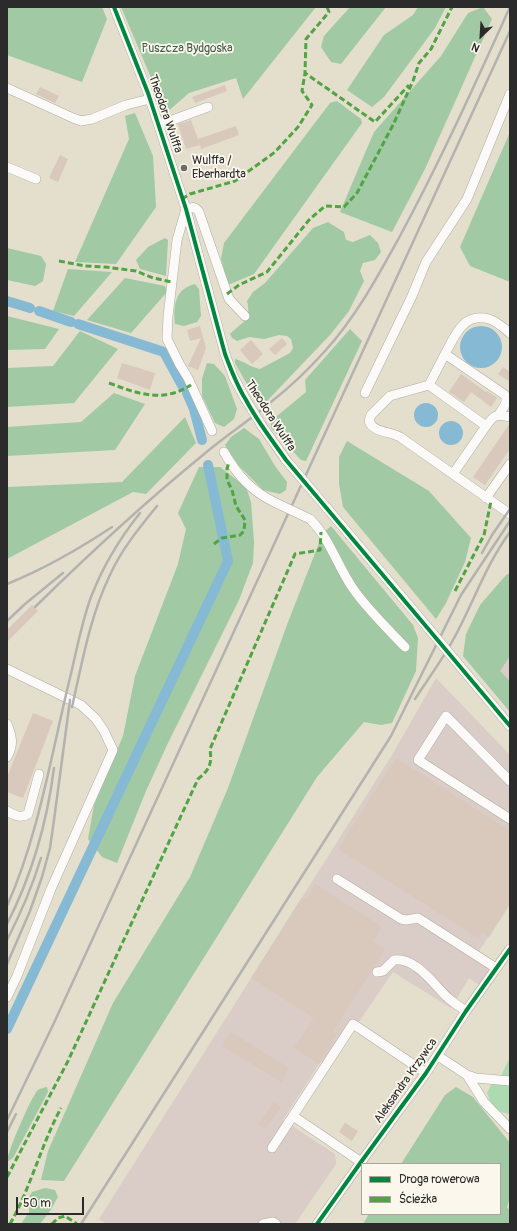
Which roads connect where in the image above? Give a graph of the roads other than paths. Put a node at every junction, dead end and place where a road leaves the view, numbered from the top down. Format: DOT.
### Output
graph roads {
  1 [pos="114,7"];
  2 [pos="7,88"];
  3 [pos="510,94"];
  4 [pos="150,99"];
  5 [pos="208,107"];
  6 [pos="158,125"];
  7 [pos="7,167"];
  8 [pos="36,179"];
  9 [pos="186,210"];
  10 [pos="245,316"];
  11 [pos="510,333"];
  12 [pos="446,354"];
  13 [pos="429,385"];
  14 [pos="365,392"];
  15 [pos="499,414"];
  16 [pos="510,417"];
  17 [pos="486,426"];
  18 [pos="212,431"];
  19 [pos="224,452"];
  20 [pos="510,464"];
  21 [pos="453,474"];
  22 [pos="486,498"];
  23 [pos="510,514"];
  24 [pos="405,647"];
  25 [pos="7,669"];
  26 [pos="7,724"];
  27 [pos="510,726"];
  28 [pos="7,757"];
  29 [pos="39,774"];
  30 [pos="510,781"];
  31 [pos="7,810"];
  32 [pos="510,819"];
  33 [pos="337,879"];
  34 [pos="510,949"];
  35 [pos="496,968"];
  36 [pos="376,972"];
  37 [pos="7,997"];
  38 [pos="466,1011"];
  39 [pos="438,1056"];
  40 [pos="426,1073"];
  41 [pos="467,1075"];
  42 [pos="510,1081"];
  43 [pos="293,1116"];
  44 [pos="510,1129"];
  45 [pos="272,1148"];
  46 [pos="361,1162"];
  47 [pos="263,1224"];
  48 [pos="276,1224"];
  49 [pos="317,1224"];
  1 -- 4 [label="street, Theodora Wulffa"];
  2 -- 4 [label="street"];
  3 -- 14 [label="street"];
  4 -- 6 [label="street, Theodora Wulffa"];
  5 -- 6 [label="street"];
  6 -- 9 [label="street, Theodora Wulffa"];
  7 -- 8 [label="street"];
  9 -- 10 [label="street"];
  9 -- 18 [label="street"];
  9 -- 27 [label="street, Theodora Wulffa, bridge"];
  11 -- 12 [label="street"];
  12 -- 13 [label="street"];
  12 -- 15 [label="street"];
  13 -- 17 [label="street"];
  13 -- 21 [label="street"];
  15 -- 16 [label="street"];
  15 -- 17 [label="street"];
  17 -- 21 [label="street"];
  19 -- 24 [label="street, bridge"];
  20 -- 22 [label="street"];
  21 -- 22 [label="street"];
  22 -- 23 [label="street"];
  25 -- 37 [label="street"];
  26 -- 28 [label="street"];
  29 -- 31 [label="street"];
  30 -- 32 [label="street"];
  33 -- 35 [label="street"];
  34 -- 35 [label="street, Aleksandra Krzywca"];
  35 -- 38 [label="street, Aleksandra Krzywca"];
  36 -- 38 [label="street"];
  38 -- 39 [label="street, Aleksandra Krzywca"];
  39 -- 40 [label="street, Aleksandra Krzywca"];
  39 -- 41 [label="street"];
  40 -- 43 [label="street"];
  40 -- 46 [label="street, Aleksandra Krzywca"];
  41 -- 42 [label="street"];
  41 -- 44 [label="street"];
  43 -- 45 [label="street"];
  43 -- 46 [label="street"];
  46 -- 49 [label="street, Aleksandra Krzywca"];
  47 -- 48 [label="street"];
}
